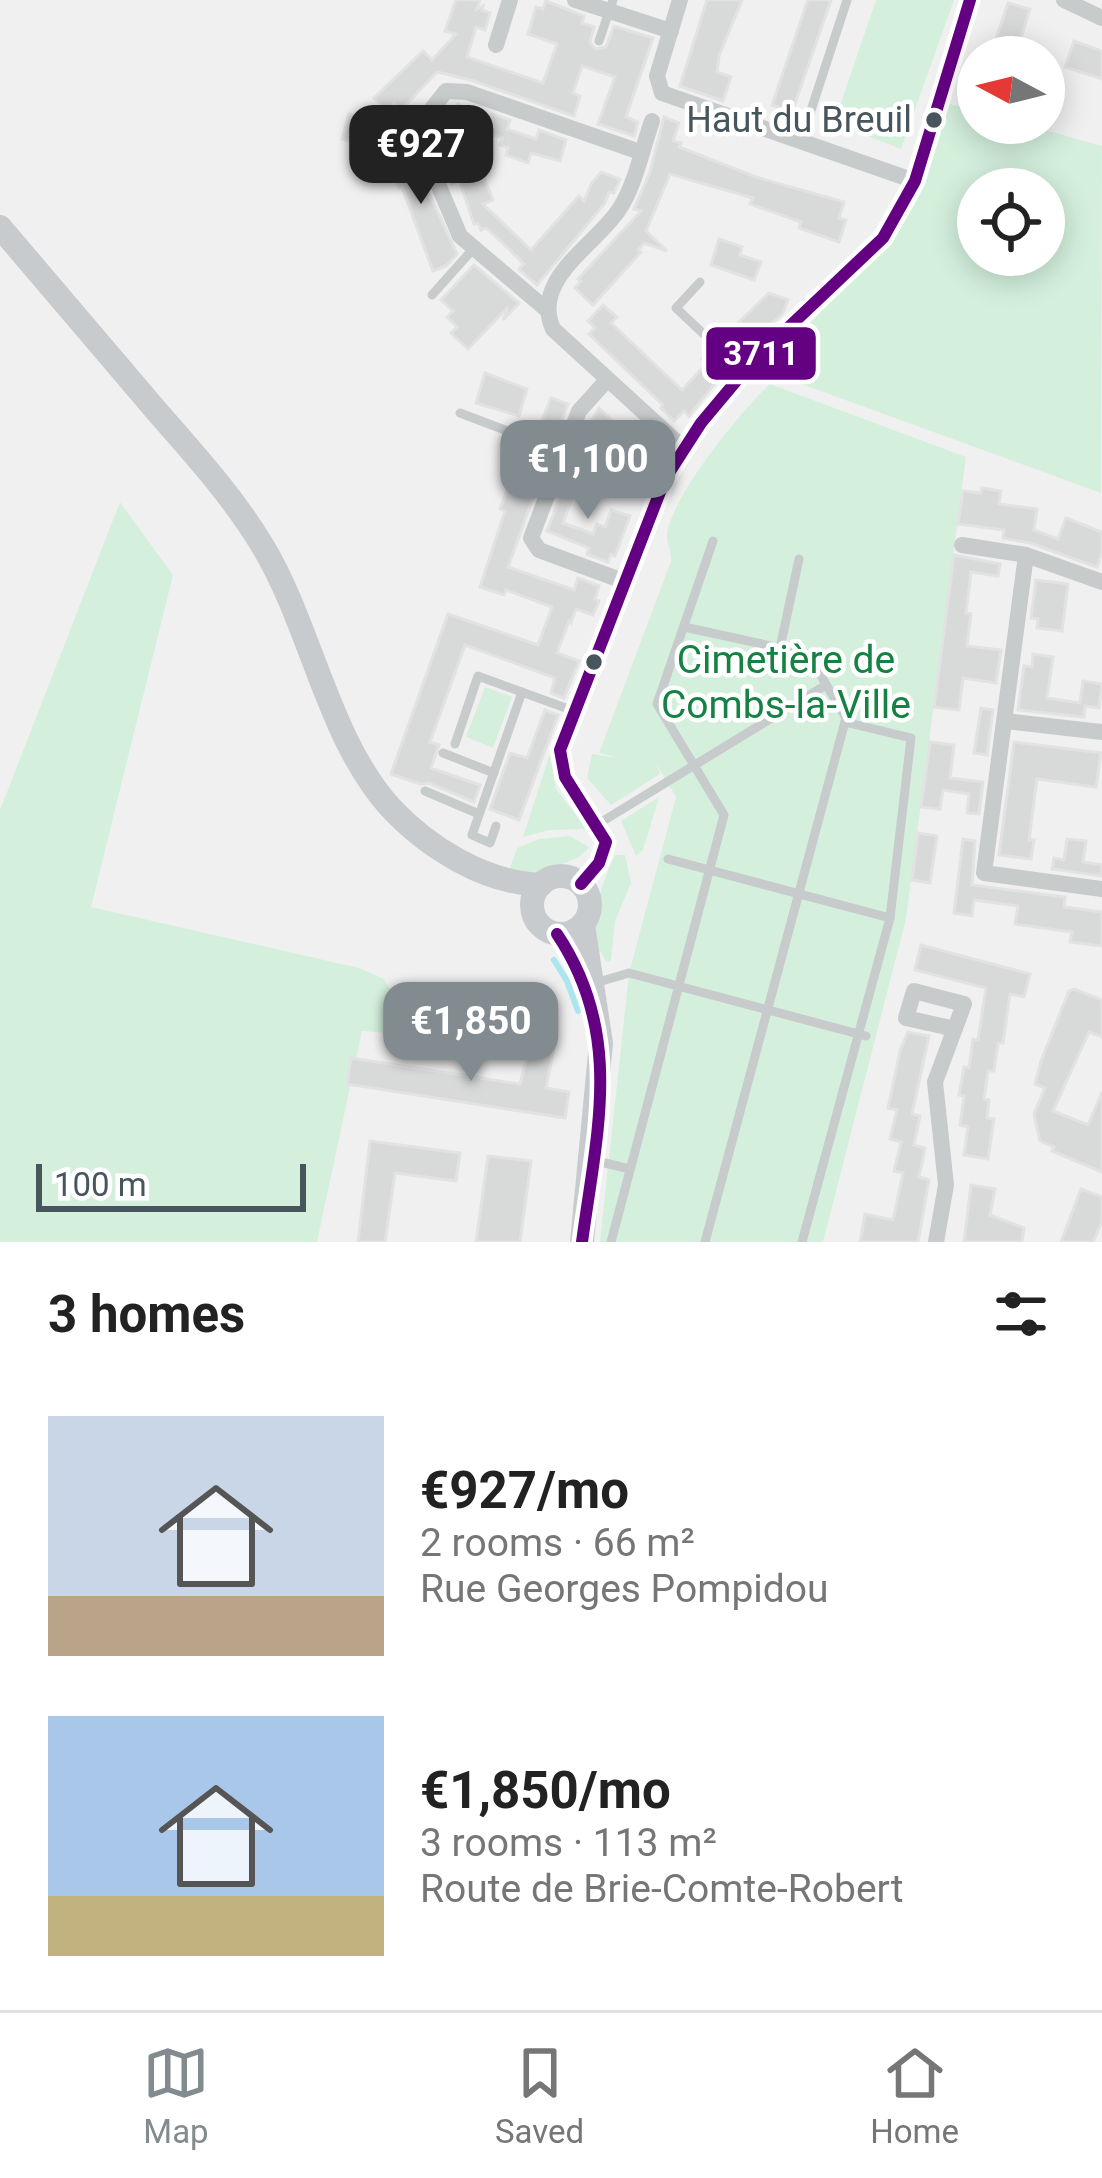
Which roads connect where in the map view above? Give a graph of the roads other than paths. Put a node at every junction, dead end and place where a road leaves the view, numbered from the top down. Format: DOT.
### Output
graph roads {
  1 [pos="510,0"];
  2 [pos="575,0"];
  3 [pos="680,0"];
  4 [pos="847,0"];
  5 [pos="970,0"];
  6 [pos="1064,0"];
  7 [pos="611,6"];
  8 [pos="1102,18"];
  9 [pos="671,32"];
  10 [pos="599,41"];
  11 [pos="496,45"];
  12 [pos="652,121"];
  13 [pos="801,141"];
  14 [pos="640,152"];
  15 [pos="915,181"];
  16 [pos="0,227"];
  17 [pos="474,248"];
  18 [pos="700,282"];
  19 [pos="432,296"];
  20 [pos="547,310"];
  21 [pos="744,373"];
  22 [pos="607,380"];
  23 [pos="460,413"];
  24 [pos="684,449"];
  25 [pos="563,452"];
  26 [pos="713,541"];
  27 [pos="962,545"];
  28 [pos="1026,555"];
  29 [pos="799,559"];
  30 [pos="623,581"];
  31 [pos="1102,582"];
  32 [pos="684,627"];
  33 [pos="780,648"];
  34 [pos="826,686"];
  35 [pos="522,692"];
  36 [pos="574,711"];
  37 [pos="1004,721"];
  38 [pos="845,722"];
  39 [pos="1102,732"];
  40 [pos="455,744"];
  41 [pos="443,753"];
  42 [pos="694,766"];
  43 [pos="494,773"];
  44 [pos="425,791"];
  45 [pos="479,814"];
  46 [pos="598,824"];
  47 [pos="496,826"];
  48 [pos="668,859"];
  49 [pos="473,868"];
  50 [pos="710,870"];
  51 [pos="581,884"];
  52 [pos="541,885"];
  53 [pos="1102,889"];
  54 [pos="799,894"];
  55 [pos="890,918"];
  56 [pos="583,925"];
  57 [pos="547,927"];
  58 [pos="589,982"];
  59 [pos="681,987"];
  60 [pos="768,1010"];
  61 [pos="955,1029"];
  62 [pos="862,1035"];
  63 [pos="592,1160"];
  64 [pos="630,1169"];
  65 [pos="582,1242"];
  66 [pos="611,1242"];
  67 [pos="705,1242"];
  68 [pos="802,1242"];
  69 [pos="936,1242"];
  1 -- 11 [label="street"];
  2 -- 7 [label="street"];
  3 -- 9 [label="street"];
  4 -- 13 [label="lane"];
  5 -- 15 [label="street"];
  6 -- 8 [label="street"];
  7 -- 9 [label="street"];
  7 -- 10 [label="lane"];
  9 -- 13 [label="street"];
  12 -- 14 [label="street"];
  13 -- 15 [label="street"];
  14 -- 17 [label="street"];
  14 -- 20 [label="street"];
  15 -- 21 [label="street"];
  16 -- 49 [label="main road"];
  17 -- 19 [label="lane"];
  17 -- 20 [label="street"];
  18 -- 21 [label="lane"];
  20 -- 22 [label="street"];
  21 -- 24 [label="street"];
  22 -- 24 [label="street"];
  22 -- 25 [label="street"];
  23 -- 25 [label="lane"];
  24 -- 30 [label="street"];
  25 -- 30 [label="street"];
  26 -- 32 [label="lane"];
  27 -- 28 [label="street"];
  28 -- 31 [label="street"];
  28 -- 37 [label="street"];
  29 -- 33 [label="lane"];
  30 -- 36 [label="street"];
  32 -- 33 [label="lane"];
  32 -- 42 [label="lane"];
  33 -- 34 [label="lane"];
  34 -- 38 [label="lane"];
  34 -- 42 [label="lane"];
  35 -- 36 [label="lane"];
  35 -- 40 [label="lane"];
  35 -- 43 [label="lane"];
  36 -- 46 [label="street"];
  37 -- 39 [label="street"];
  37 -- 53 [label="street"];
  38 -- 54 [label="lane"];
  38 -- 55 [label="lane"];
  41 -- 43 [label="lane"];
  42 -- 46 [label="lane"];
  42 -- 50 [label="lane"];
  43 -- 45 [label="lane"];
  44 -- 45 [label="lane"];
  45 -- 47 [label="lane"];
  46 -- 51 [label="street"];
  48 -- 50 [label="lane"];
  49 -- 52 [label="main road"];
  49 -- 57 [label="main road"];
  50 -- 54 [label="lane"];
  50 -- 59 [label="lane"];
  51 -- 52 [label="main road"];
  51 -- 56 [label="main road"];
  52 -- 57 [label="main road"];
  54 -- 55 [label="lane"];
  54 -- 60 [label="lane"];
  55 -- 62 [label="lane"];
  56 -- 57 [label="main road"];
  56 -- 58 [label="main road"];
  57 -- 58 [label="main road"];
  58 -- 59 [label="lane"];
  58 -- 63 [label="main road"];
  59 -- 60 [label="lane"];
  59 -- 64 [label="lane"];
  60 -- 62 [label="lane"];
  60 -- 67 [label="lane"];
  61 -- 69 [label="street"];
  62 -- 68 [label="lane"];
  63 -- 64 [label="lane"];
  63 -- 65 [label="main road"];
  64 -- 66 [label="lane"];
}
